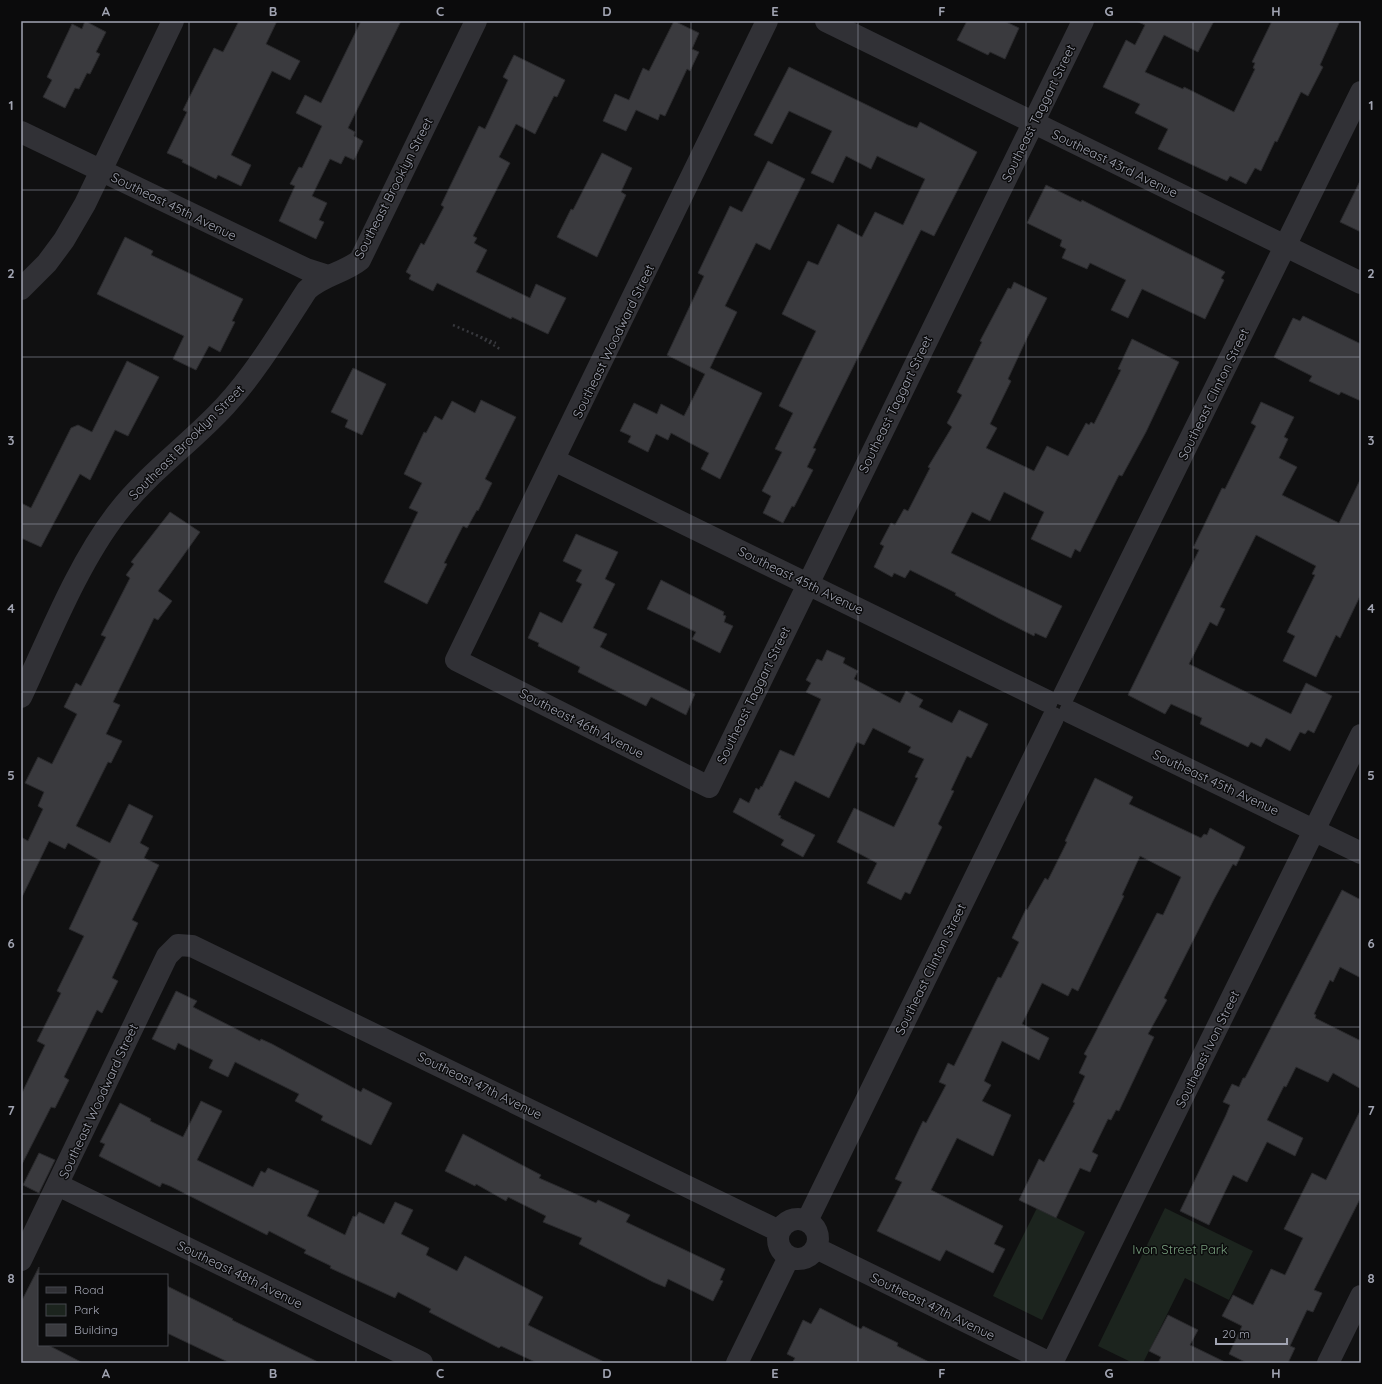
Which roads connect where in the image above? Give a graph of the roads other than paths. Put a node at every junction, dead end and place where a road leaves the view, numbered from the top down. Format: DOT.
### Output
graph roads {
  1 [pos="173,21"];
  2 [pos="476,21"];
  3 [pos="768,21"];
  4 [pos="826,21"];
  5 [pos="1082,21"];
  6 [pos="1361,92"];
  7 [pos="1033,123"];
  8 [pos="21,132"];
  9 [pos="101,171"];
  10 [pos="1286,246"];
  11 [pos="328,276"];
  12 [pos="1361,283"];
  13 [pos="21,289"];
  14 [pos="554,460"];
  15 [pos="807,583"];
  16 [pos="456,660"];
  17 [pos="21,697"];
  18 [pos="1058,707"];
  19 [pos="1361,735"];
  20 [pos="708,787"];
  21 [pos="1315,829"];
  22 [pos="1361,853"];
  23 [pos="178,945"];
  24 [pos="58,1184"];
  25 [pos="807,1221"];
  26 [pos="779,1231"];
  27 [pos="816,1248"];
  28 [pos="789,1257"];
  29 [pos="21,1260"];
  30 [pos="1361,1296"];
  31 [pos="422,1363"];
  32 [pos="738,1363"];
  33 [pos="1051,1363"];
  34 [pos="1328,1363"];
  1 -- 9 [label="street"];
  2 -- 11 [label="street, Southeast Brooklyn Street"];
  3 -- 14 [label="street, Southeast Woodward Street"];
  4 -- 7 [label="street, Southeast 43rd Avenue"];
  5 -- 7 [label="street, Southeast Taggart Street"];
  6 -- 10 [label="street, Southeast Clinton Street"];
  7 -- 10 [label="street, Southeast 43rd Avenue"];
  7 -- 15 [label="street, Southeast Taggart Street"];
  8 -- 9 [label="street, Southeast 45th Avenue"];
  9 -- 11 [label="street, Southeast 45th Avenue"];
  9 -- 13 [label="street"];
  10 -- 12 [label="street, Southeast 43rd Avenue"];
  10 -- 18 [label="street, Southeast Clinton Street"];
  11 -- 17 [label="street, Southeast Brooklyn Street"];
  14 -- 15 [label="street, Southeast 45th Avenue"];
  14 -- 16 [label="street, Southeast Woodward Street"];
  15 -- 18 [label="street, Southeast 45th Avenue"];
  15 -- 20 [label="street, Southeast Taggart Street"];
  16 -- 20 [label="street, Southeast 46th Avenue"];
  18 -- 21 [label="street, Southeast 45th Avenue"];
  18 -- 25 [label="street, Southeast Clinton Street"];
  19 -- 21 [label="street, Southeast Ivon Street"];
  21 -- 22 [label="street, Southeast 45th Avenue"];
  21 -- 33 [label="street, Southeast Ivon Street"];
  23 -- 24 [label="street, Southeast Woodward Street"];
  23 -- 26 [label="street, Southeast 47th Avenue"];
  24 -- 29 [label="street, Southeast Woodward Street"];
  24 -- 31 [label="street, Southeast 48th Avenue"];
  25 -- 26 [label="street"];
  25 -- 27 [label="street"];
  26 -- 28 [label="street"];
  27 -- 28 [label="street"];
  27 -- 33 [label="street, Southeast 47th Avenue"];
  28 -- 32 [label="street"];
  30 -- 34 [label="street"];
}
